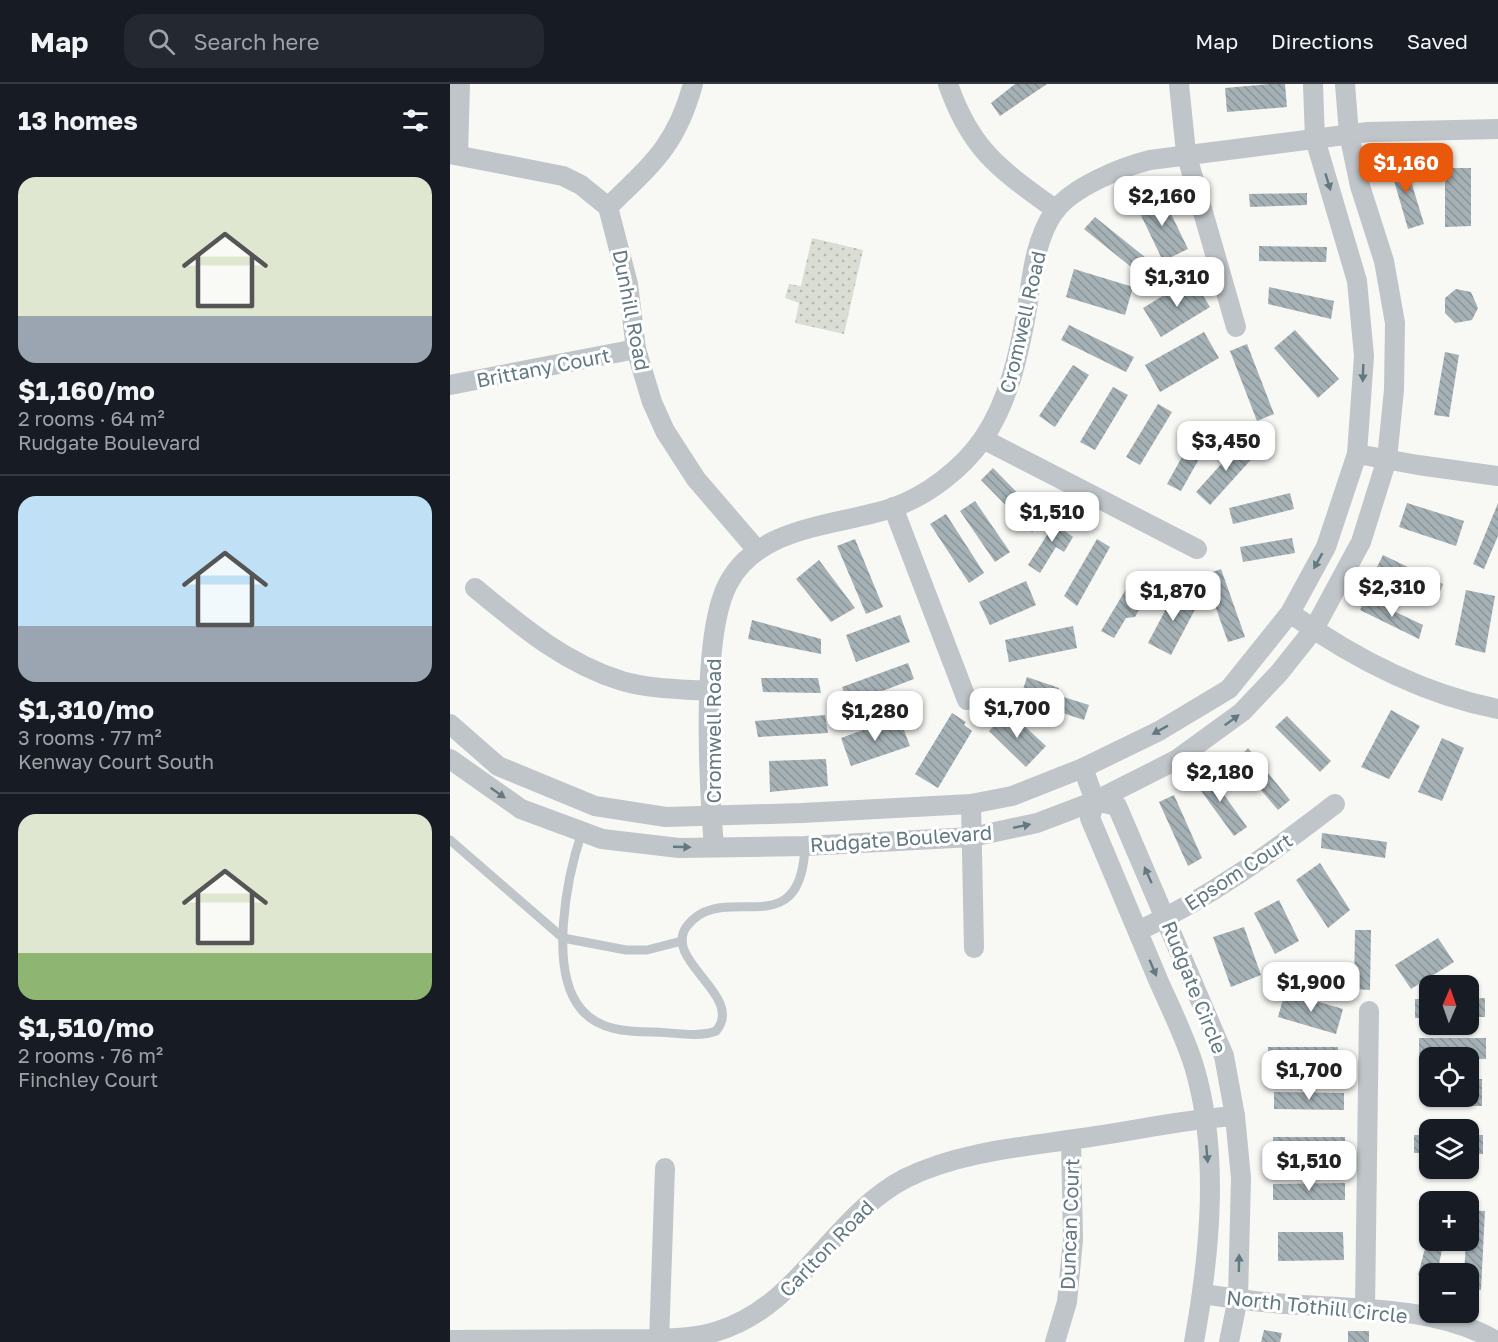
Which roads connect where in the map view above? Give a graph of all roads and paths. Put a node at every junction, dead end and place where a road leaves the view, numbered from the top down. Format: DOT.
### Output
graph roads {
  1 [pos="460,84"];
  2 [pos="693,84"];
  3 [pos="948,84"];
  4 [pos="1179,84"];
  5 [pos="1313,84"];
  6 [pos="1345,84"];
  7 [pos="1498,129"];
  8 [pos="1349,135"];
  9 [pos="1320,138"];
  10 [pos="1186,153"];
  11 [pos="454,155"];
  12 [pos="608,207"];
  13 [pos="1056,210"];
  14 [pos="1236,327"];
  15 [pos="636,349"];
  16 [pos="450,385"];
  17 [pos="983,439"];
  18 [pos="1357,454"];
  19 [pos="1386,459"];
  20 [pos="1498,476"];
  21 [pos="893,507"];
  22 [pos="1197,549"];
  23 [pos="757,550"];
  24 [pos="475,588"];
  25 [pos="1290,613"];
  26 [pos="1314,629"];
  27 [pos="709,691"];
  28 [pos="967,700"];
  29 [pos="1498,710"];
  30 [pos="450,724"];
  31 [pos="450,759"];
  32 [pos="1083,768"];
  33 [pos="1095,801"];
  34 [pos="971,804"];
  35 [pos="1335,804"];
  36 [pos="595,806"];
  37 [pos="802,813"];
  38 [pos="712,816"];
  39 [pos="582,832"];
  40 [pos="972,837"];
  41 [pos="450,840"];
  42 [pos="805,846"];
  43 [pos="714,847"];
  44 [pos="1166,916"];
  45 [pos="1138,931"];
  46 [pos="563,938"];
  47 [pos="682,941"];
  48 [pos="974,948"];
  49 [pos="1369,1011"];
  50 [pos="1235,1116"];
  51 [pos="1204,1119"];
  52 [pos="1071,1140"];
  53 [pos="665,1168"];
  54 [pos="1203,1294"];
  55 [pos="1238,1298"];
  56 [pos="1365,1309"];
  57 [pos="450,1340"];
  58 [pos="659,1340"];
  59 [pos="1055,1342"];
  60 [pos="1194,1342"];
  61 [pos="1229,1342"];
  62 [pos="1498,1342"];
  1 -- 11 [label="street"];
  2 -- 12 [label="street"];
  3 -- 13 [label="street"];
  4 -- 10 [label="street"];
  5 -- 9 [label="street, Rudgate Boulevard"];
  6 -- 8 [label="street, Rudgate Boulevard"];
  7 -- 8 [label="street, Cromwell Road"];
  8 -- 9 [label="street, Cromwell Road"];
  8 -- 19 [label="street, Rudgate Boulevard"];
  9 -- 10 [label="street, Cromwell Road"];
  9 -- 18 [label="street, Rudgate Boulevard, one-way"];
  10 -- 13 [label="street, Cromwell Road"];
  10 -- 14 [label="street"];
  11 -- 12 [label="street"];
  12 -- 15 [label="street, Dunhill Road"];
  13 -- 17 [label="street, Cromwell Road"];
  15 -- 16 [label="street, Brittany Court"];
  15 -- 23 [label="street, Dunhill Road"];
  17 -- 21 [label="street, Cromwell Road"];
  17 -- 22 [label="street"];
  18 -- 19 [label="street"];
  18 -- 25 [label="street, Rudgate Boulevard, one-way"];
  19 -- 20 [label="street"];
  19 -- 26 [label="street, Rudgate Boulevard"];
  21 -- 23 [label="street, Cromwell Road"];
  21 -- 28 [label="street"];
  23 -- 27 [label="street, Cromwell Road"];
  24 -- 27 [label="street"];
  25 -- 26 [label="street"];
  25 -- 32 [label="street, Rudgate Boulevard, one-way"];
  26 -- 29 [label="street"];
  33 -- 26 [label="street, Rudgate Boulevard, one-way"];
  27 -- 38 [label="street, Cromwell Road"];
  30 -- 36 [label="street, Rudgate Boulevard"];
  31 -- 39 [label="street, Rudgate Boulevard, one-way"];
  32 -- 33 [label="street, Rudgate Circle"];
  32 -- 34 [label="street, Rudgate Boulevard"];
  40 -- 33 [label="street, Rudgate Boulevard, one-way"];
  44 -- 33 [label="street, Rudgate Circle, one-way"];
  33 -- 45 [label="street, Rudgate Circle"];
  34 -- 37 [label="street, Rudgate Boulevard"];
  34 -- 40 [label="street"];
  35 -- 44 [label="street, Epsom Court"];
  36 -- 38 [label="street, Rudgate Boulevard"];
  36 -- 39 [label="street"];
  37 -- 38 [label="street, Rudgate Boulevard"];
  37 -- 42 [label="street"];
  38 -- 43 [label="street, Cromwell Road"];
  39 -- 43 [label="street, Rudgate Boulevard, one-way"];
  39 -- 46 [label="lane"];
  40 -- 42 [label="street, Rudgate Boulevard"];
  40 -- 48 [label="street"];
  41 -- 46 [label="lane"];
  42 -- 43 [label="street, Rudgate Boulevard"];
  42 -- 47 [label="lane"];
  44 -- 45 [label="street, Epsom Court"];
  44 -- 50 [label="street, Rudgate Circle"];
  45 -- 51 [label="street, Rudgate Circle, one-way"];
  46 -- 47 [label="lane"];
  46 -- 47 [label="lane"];
  49 -- 56 [label="street"];
  50 -- 51 [label="street, Carlton Road"];
  55 -- 50 [label="street, Rudgate Circle, one-way"];
  51 -- 52 [label="street, Carlton Road"];
  51 -- 54 [label="street, Rudgate Circle, one-way"];
  52 -- 58 [label="street, Carlton Road"];
  52 -- 59 [label="street, Duncan Court"];
  53 -- 58 [label="street"];
  54 -- 55 [label="street, North Tothill Circle"];
  54 -- 60 [label="street, Rudgate Circle"];
  55 -- 56 [label="street, North Tothill Circle"];
  55 -- 61 [label="street, Rudgate Circle"];
  56 -- 62 [label="street, North Tothill Circle"];
  57 -- 58 [label="street, Carlton Road"];
}
